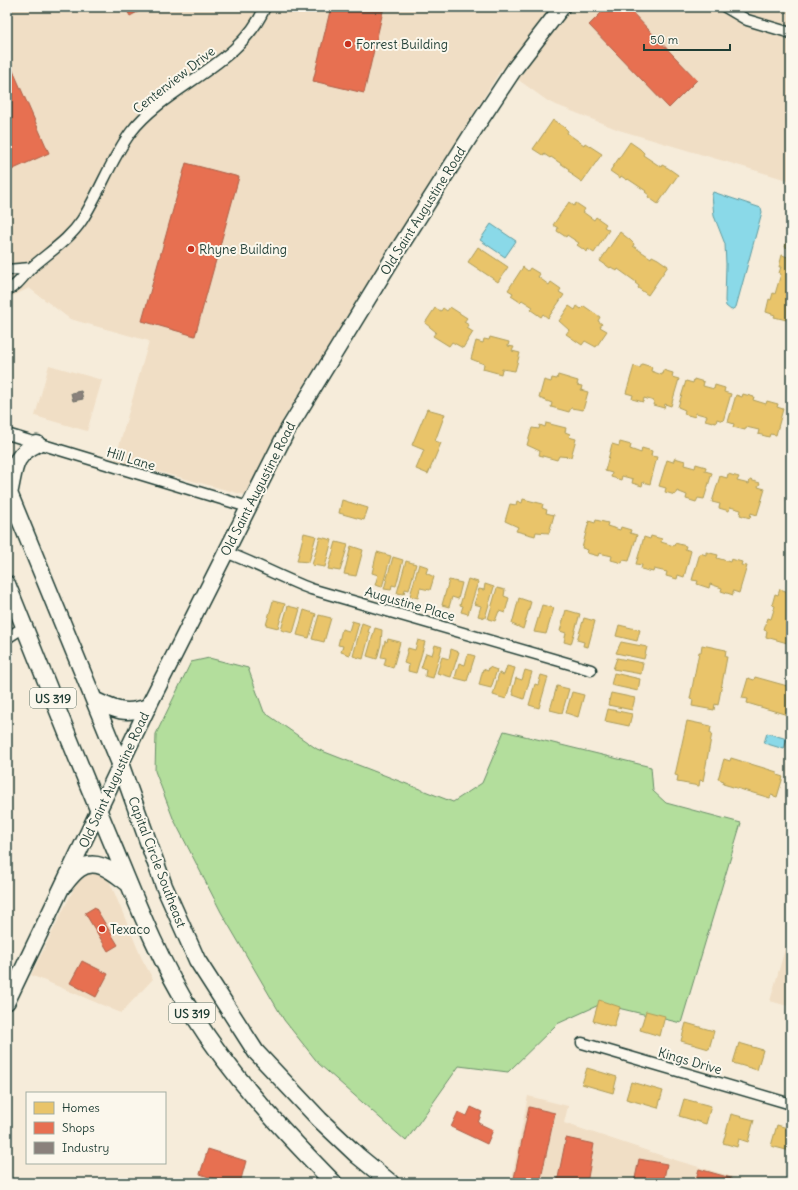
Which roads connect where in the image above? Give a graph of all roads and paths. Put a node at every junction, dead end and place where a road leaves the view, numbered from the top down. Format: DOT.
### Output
graph roads {
  1 [pos="265,7"];
  2 [pos="562,7"];
  3 [pos="725,7"];
  4 [pos="791,33"];
  5 [pos="31,268"];
  6 [pos="7,270"];
  7 [pos="7,290"];
  8 [pos="7,434"];
  9 [pos="37,444"];
  10 [pos="8,491"];
  11 [pos="248,507"];
  12 [pos="225,552"];
  13 [pos="7,584"];
  14 [pos="24,627"];
  15 [pos="7,638"];
  16 [pos="591,670"];
  17 [pos="94,700"];
  18 [pos="148,707"];
  19 [pos="121,766"];
  20 [pos="99,812"];
  21 [pos="64,884"];
  22 [pos="129,885"];
  23 [pos="7,1002"];
  24 [pos="582,1043"];
  25 [pos="791,1104"];
  26 [pos="334,1183"];
  27 [pos="391,1183"];
  1 -- 5 [label="street, Centerview Drive"];
  2 -- 11 [label="street, Old Saint Augustine Road"];
  3 -- 4 [label="street"];
  5 -- 6 [label="street"];
  5 -- 7 [label="street, Centerview Drive"];
  8 -- 9 [label="street, Hill Lane"];
  9 -- 10 [label="main road"];
  9 -- 11 [label="street, Hill Lane"];
  10 -- 17 [label="main road, Capital Circle Southeast / US 319"];
  11 -- 12 [label="street, Old Saint Augustine Road"];
  12 -- 16 [label="street, Augustine Place"];
  12 -- 18 [label="street, Old Saint Augustine Road"];
  13 -- 14 [label="main road, US 319"];
  14 -- 15 [label="street"];
  14 -- 20 [label="main road, US 319"];
  17 -- 18 [label="main road"];
  17 -- 19 [label="main road, Capital Circle Southeast / US 319"];
  18 -- 19 [label="street, Old Saint Augustine Road"];
  19 -- 20 [label="street, Old Saint Augustine Road"];
  19 -- 27 [label="main road, Capital Circle Southeast / US 319"];
  20 -- 21 [label="street, Old Saint Augustine Road"];
  20 -- 22 [label="main road, US 319"];
  21 -- 22 [label="main road"];
  21 -- 23 [label="street, Old Saint Augustine Road"];
  22 -- 26 [label="main road, US 319"];
  24 -- 25 [label="street, Kings Drive"];
}
